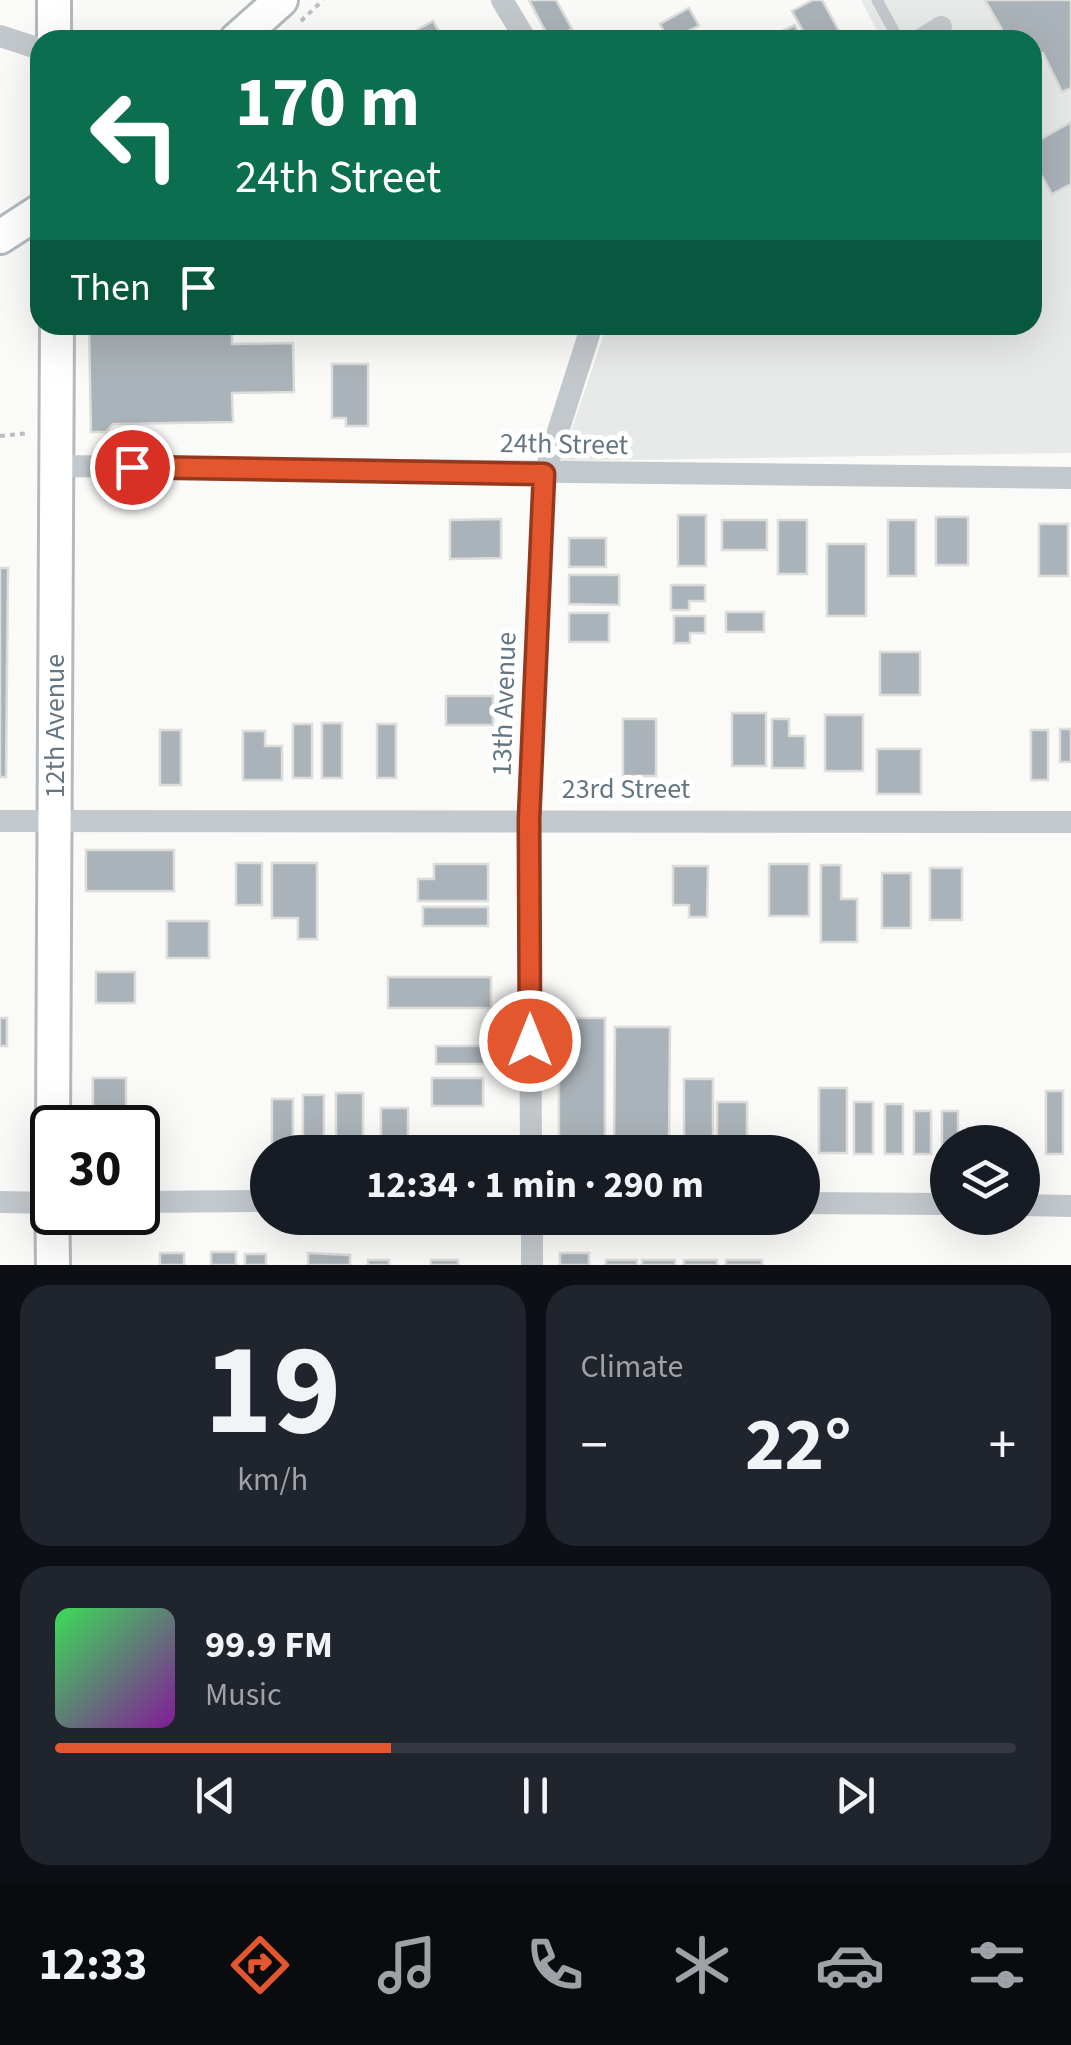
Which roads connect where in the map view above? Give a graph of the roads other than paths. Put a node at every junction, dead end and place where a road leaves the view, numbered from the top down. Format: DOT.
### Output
graph roads {
  1 [pos="54,0"];
  2 [pos="281,0"];
  3 [pos="502,0"];
  4 [pos="877,0"];
  5 [pos="941,28"];
  6 [pos="54,30"];
  7 [pos="247,30"];
  8 [pos="520,30"];
  9 [pos="894,30"];
  10 [pos="938,30"];
  11 [pos="0,36"];
  12 [pos="30,46"];
  13 [pos="30,218"];
  14 [pos="0,237"];
  15 [pos="56,335"];
  16 [pos="589,335"];
  17 [pos="57,466"];
  18 [pos="544,474"];
  19 [pos="1071,478"];
  20 [pos="529,819"];
  21 [pos="54,820"];
  22 [pos="0,821"];
  23 [pos="1071,822"];
  24 [pos="53,1105"];
  25 [pos="532,1135"];
  26 [pos="250,1201"];
  27 [pos="0,1202"];
  28 [pos="160,1202"];
  29 [pos="820,1202"];
  30 [pos="30,1203"];
  31 [pos="930,1204"];
  32 [pos="1040,1205"];
  33 [pos="1071,1206"];
  34 [pos="53,1235"];
  35 [pos="532,1235"];
  36 [pos="53,1265"];
  37 [pos="532,1265"];
  1 -- 6 [label="street"];
  2 -- 7 [label="street"];
  3 -- 8 [label="street"];
  4 -- 9 [label="lane"];
  5 -- 10 [label="street"];
  11 -- 12 [label="street"];
  13 -- 14 [label="street"];
  15 -- 17 [label="street, 12th Avenue"];
  16 -- 18 [label="street, 13th Avenue"];
  17 -- 18 [label="street, 24th Street"];
  17 -- 21 [label="street, 12th Avenue"];
  18 -- 19 [label="street, 24th Street"];
  18 -- 20 [label="street, 13th Avenue"];
  20 -- 21 [label="street, 23rd Street"];
  20 -- 23 [label="street, 23rd Street"];
  20 -- 25 [label="street, 13th Avenue"];
  21 -- 22 [label="street, 23rd Street"];
  21 -- 24 [label="street, 12th Avenue"];
  26 -- 28 [label="street"];
  27 -- 30 [label="street"];
  29 -- 31 [label="street"];
  32 -- 33 [label="street"];
  34 -- 36 [label="street"];
  35 -- 37 [label="street"];
}
